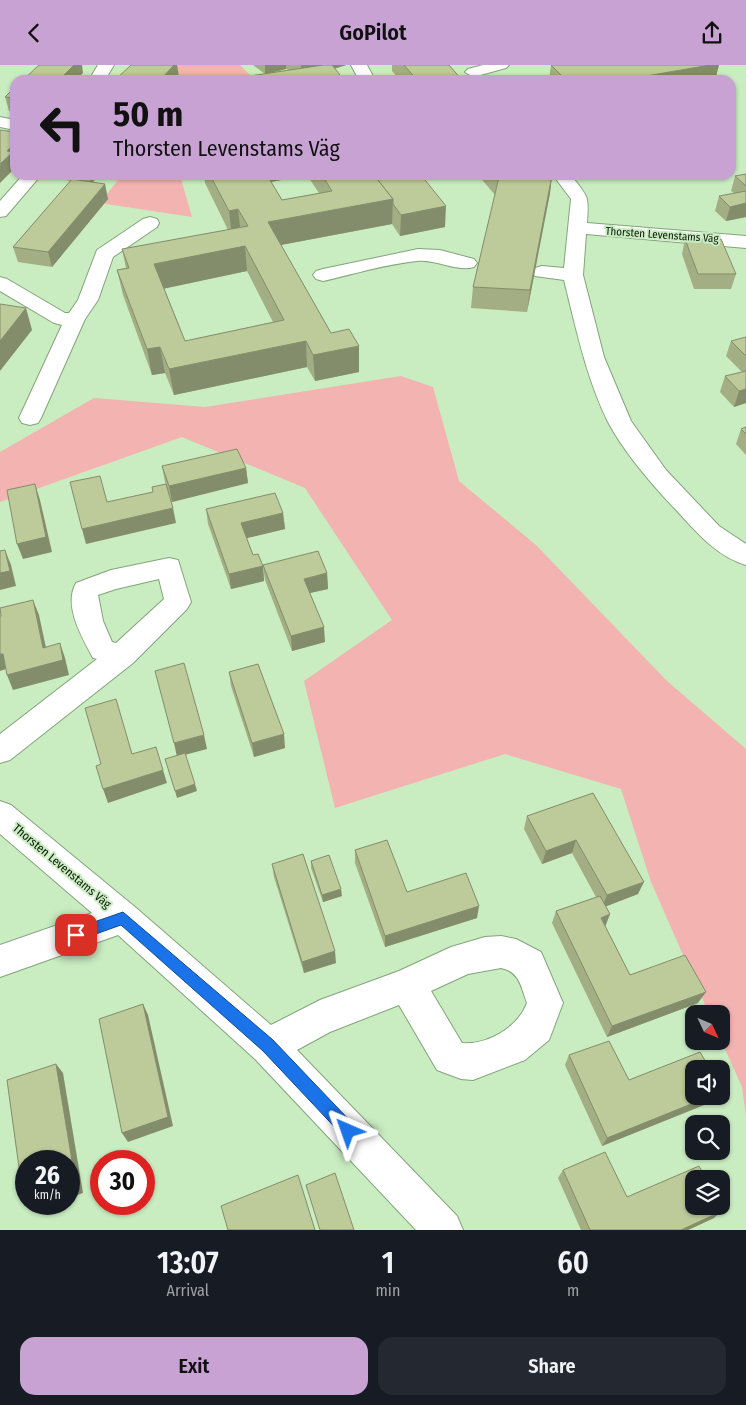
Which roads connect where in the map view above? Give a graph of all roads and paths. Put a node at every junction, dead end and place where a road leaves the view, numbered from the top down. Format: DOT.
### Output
graph roads {
  1 [pos="501,65"];
  2 [pos="474,72"];
  3 [pos="28,180"];
  4 [pos="566,180"];
  5 [pos="0,212"];
  6 [pos="150,223"];
  7 [pos="578,228"];
  8 [pos="746,242"];
  9 [pos="467,263"];
  10 [pos="542,272"];
  11 [pos="323,275"];
  12 [pos="573,275"];
  13 [pos="0,283"];
  14 [pos="75,319"];
  15 [pos="30,418"];
  16 [pos="746,556"];
  17 [pos="123,655"];
  18 [pos="0,751"];
  19 [pos="0,815"];
  20 [pos="123,918"];
  21 [pos="0,961"];
  22 [pos="407,985"];
  23 [pos="268,1046"];
  24 [pos="443,1230"];
  1 -- 2 [label="street"];
  3 -- 5 [label="street"];
  4 -- 7 [label="street"];
  6 -- 14 [label="street"];
  7 -- 8 [label="street, Thorsten Levenstams Väg"];
  7 -- 12 [label="street"];
  9 -- 11 [label="street"];
  10 -- 12 [label="street"];
  12 -- 16 [label="street"];
  13 -- 14 [label="street"];
  14 -- 15 [label="street"];
  17 -- 18 [label="street"];
  19 -- 20 [label="street, Thorsten Levenstams Väg"];
  20 -- 21 [label="street, Thorsten Levenstams Väg"];
  20 -- 23 [label="street, Thorsten Levenstams Väg"];
  22 -- 23 [label="street"];
  23 -- 24 [label="street, Thorsten Levenstams Väg"];
}
